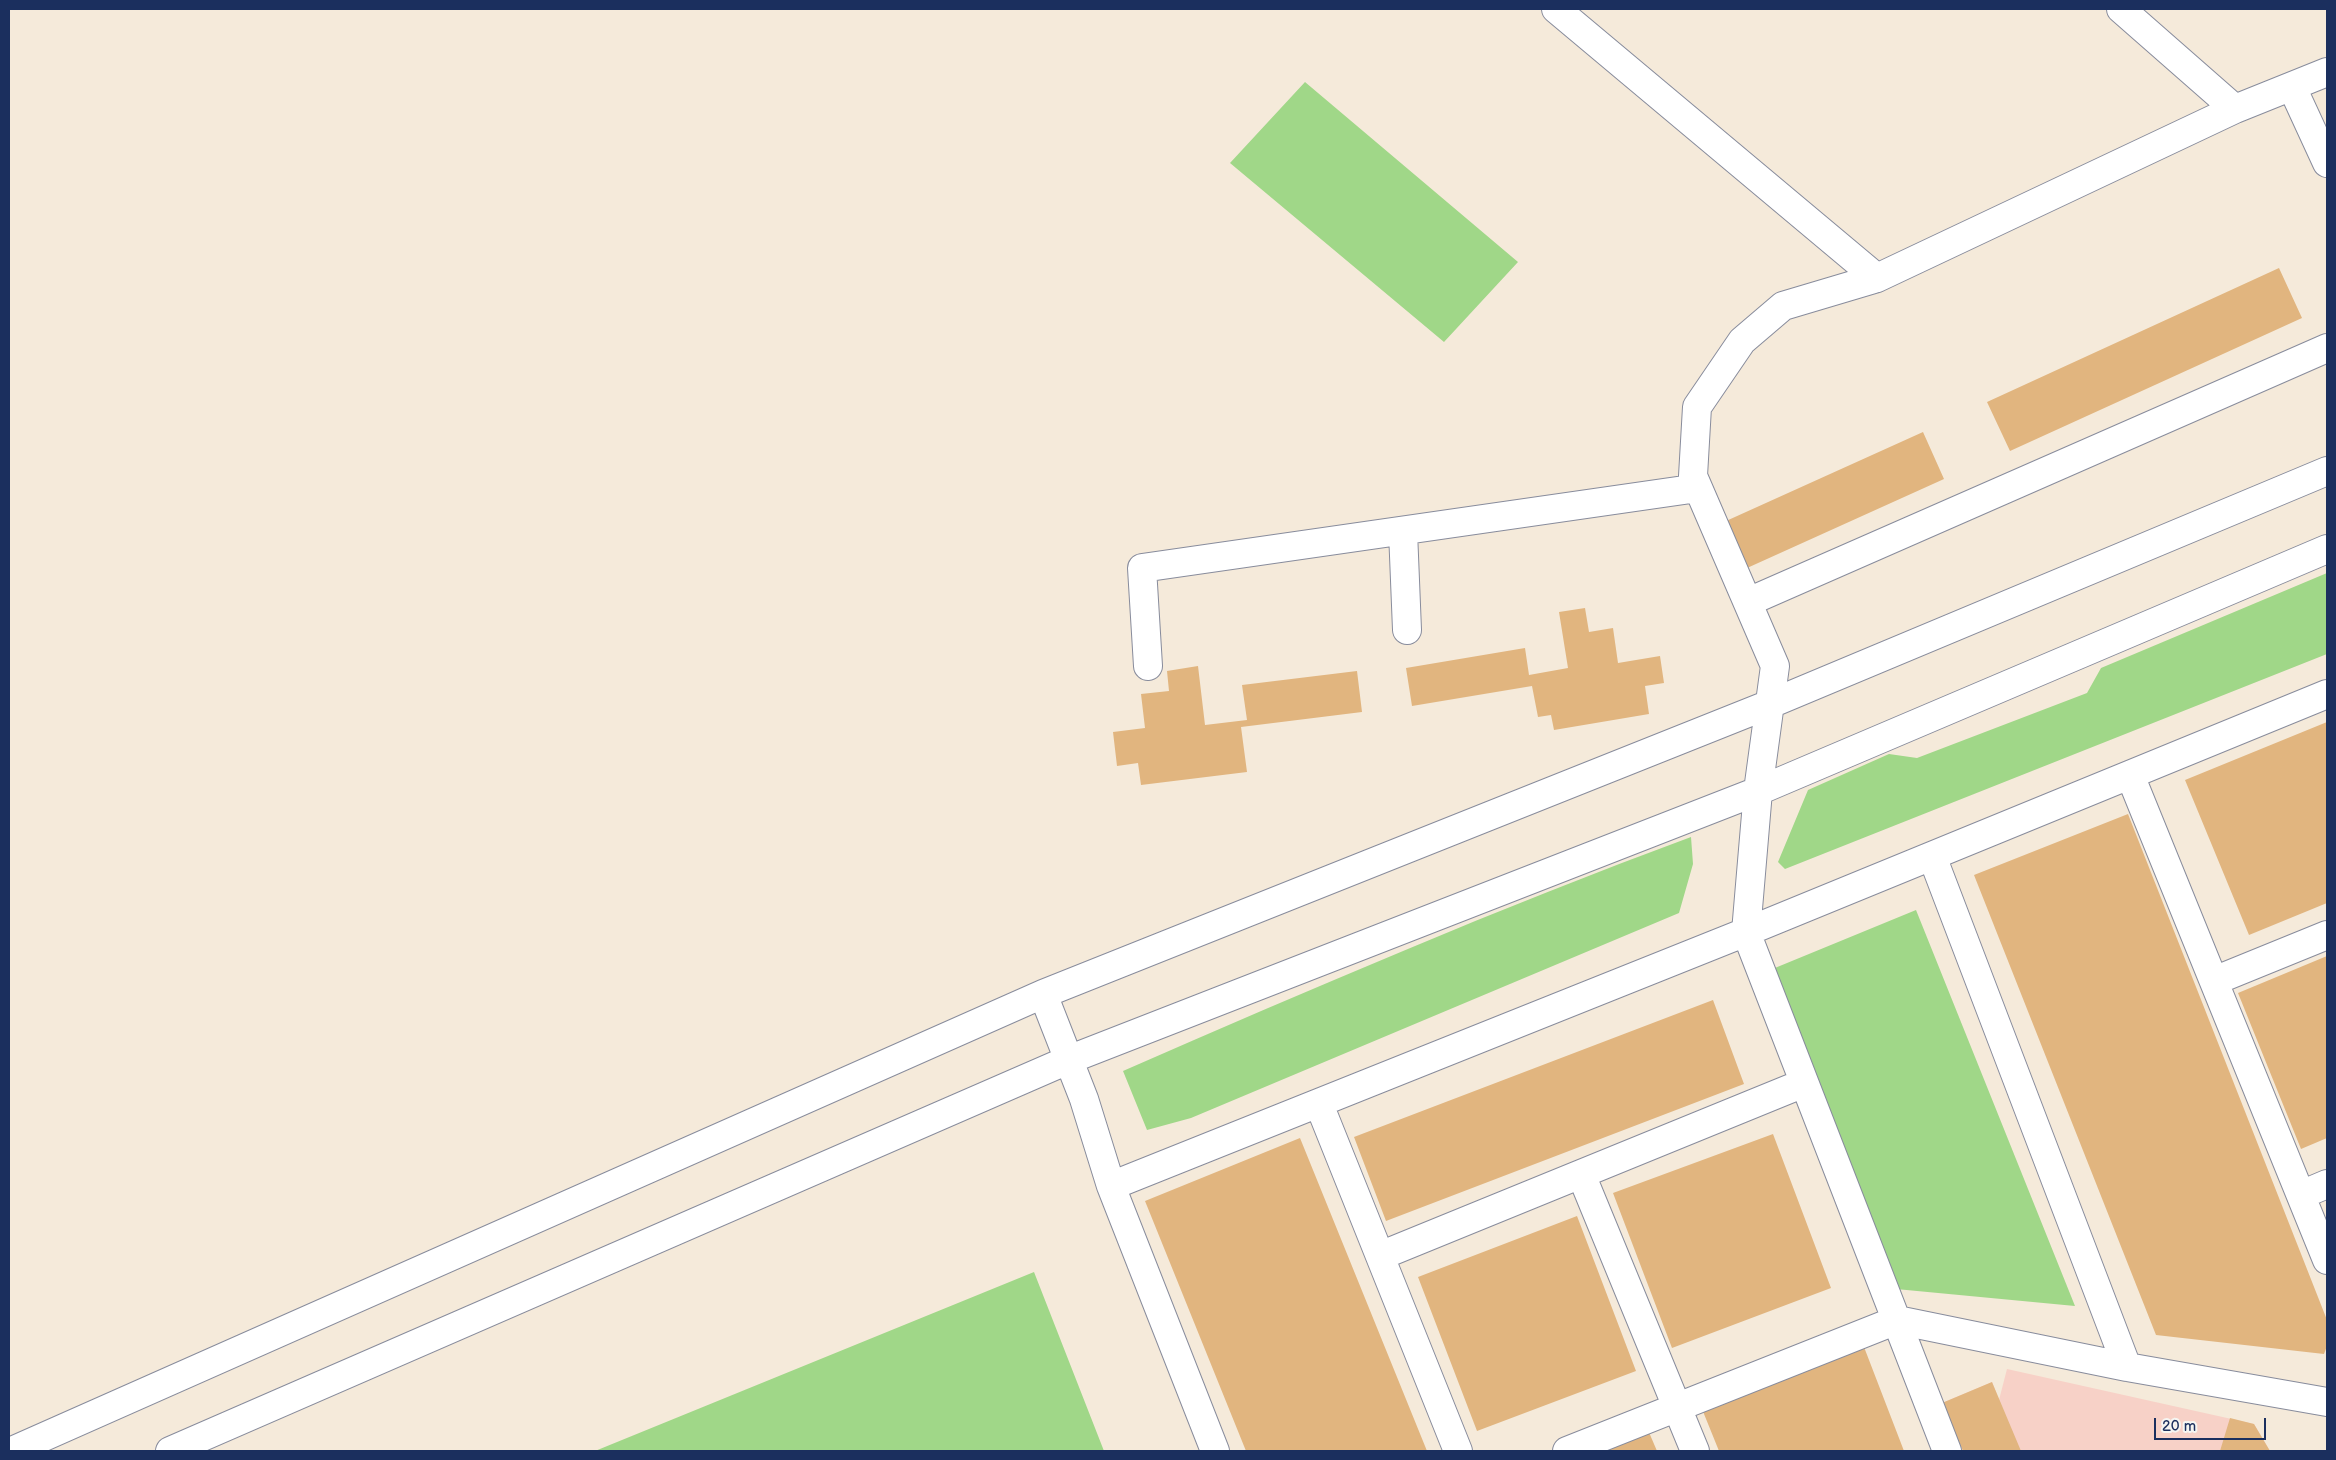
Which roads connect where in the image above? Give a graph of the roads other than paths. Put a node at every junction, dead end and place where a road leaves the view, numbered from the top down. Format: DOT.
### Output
graph roads {
  1 [pos="1556,9"];
  2 [pos="2121,9"];
  3 [pos="2327,72"];
  4 [pos="2292,86"];
  5 [pos="2235,110"];
  6 [pos="2327,163"];
  7 [pos="1877,278"];
  8 [pos="2327,348"];
  9 [pos="2327,471"];
  10 [pos="1698,488"];
  11 [pos="1403,531"];
  12 [pos="2327,549"];
  13 [pos="1748,602"];
  14 [pos="1408,630"];
  15 [pos="1148,666"];
  16 [pos="2327,694"];
  17 [pos="1770,704"];
  18 [pos="2130,775"];
  19 [pos="1758,791"];
  20 [pos="1932,856"];
  21 [pos="1746,932"];
  22 [pos="2327,935"];
  23 [pos="2214,981"];
  24 [pos="1043,994"];
  25 [pos="1068,1060"];
  26 [pos="1804,1083"];
  27 [pos="1319,1104"];
  28 [pos="1581,1174"];
  29 [pos="2327,1184"];
  30 [pos="1111,1186"];
  31 [pos="2300,1195"];
  32 [pos="1380,1256"];
  33 [pos="2327,1260"];
  34 [pos="1896,1320"];
  35 [pos="2127,1367"];
  36 [pos="2327,1402"];
  37 [pos="1677,1407"];
  38 [pos="12,1451"];
  39 [pos="170,1451"];
  40 [pos="1215,1451"];
  41 [pos="1458,1451"];
  42 [pos="1567,1451"];
  43 [pos="1695,1451"];
  44 [pos="1947,1451"];
  1 -- 7 [label="street"];
  2 -- 5 [label="street"];
  3 -- 4 [label="street"];
  4 -- 5 [label="street"];
  4 -- 6 [label="street"];
  5 -- 7 [label="street"];
  7 -- 10 [label="street"];
  8 -- 13 [label="street"];
  9 -- 17 [label="street"];
  10 -- 11 [label="street"];
  10 -- 13 [label="street"];
  11 -- 14 [label="street"];
  11 -- 15 [label="street"];
  12 -- 19 [label="street"];
  13 -- 17 [label="street"];
  16 -- 18 [label="street"];
  17 -- 19 [label="street"];
  17 -- 24 [label="street"];
  18 -- 20 [label="street"];
  18 -- 23 [label="street"];
  19 -- 21 [label="street"];
  19 -- 25 [label="street"];
  20 -- 21 [label="street"];
  20 -- 35 [label="street"];
  21 -- 26 [label="street"];
  21 -- 27 [label="street"];
  22 -- 23 [label="street"];
  23 -- 31 [label="street"];
  24 -- 25 [label="street"];
  24 -- 38 [label="street"];
  25 -- 30 [label="street"];
  25 -- 39 [label="street"];
  26 -- 28 [label="street"];
  26 -- 34 [label="street"];
  27 -- 30 [label="street"];
  27 -- 32 [label="street"];
  28 -- 32 [label="street"];
  28 -- 37 [label="street"];
  29 -- 31 [label="street"];
  30 -- 40 [label="street"];
  31 -- 33 [label="street"];
  32 -- 41 [label="street"];
  34 -- 35 [label="street"];
  34 -- 37 [label="street"];
  34 -- 44 [label="street"];
  35 -- 36 [label="street"];
  37 -- 42 [label="street"];
  37 -- 43 [label="street"];
}
